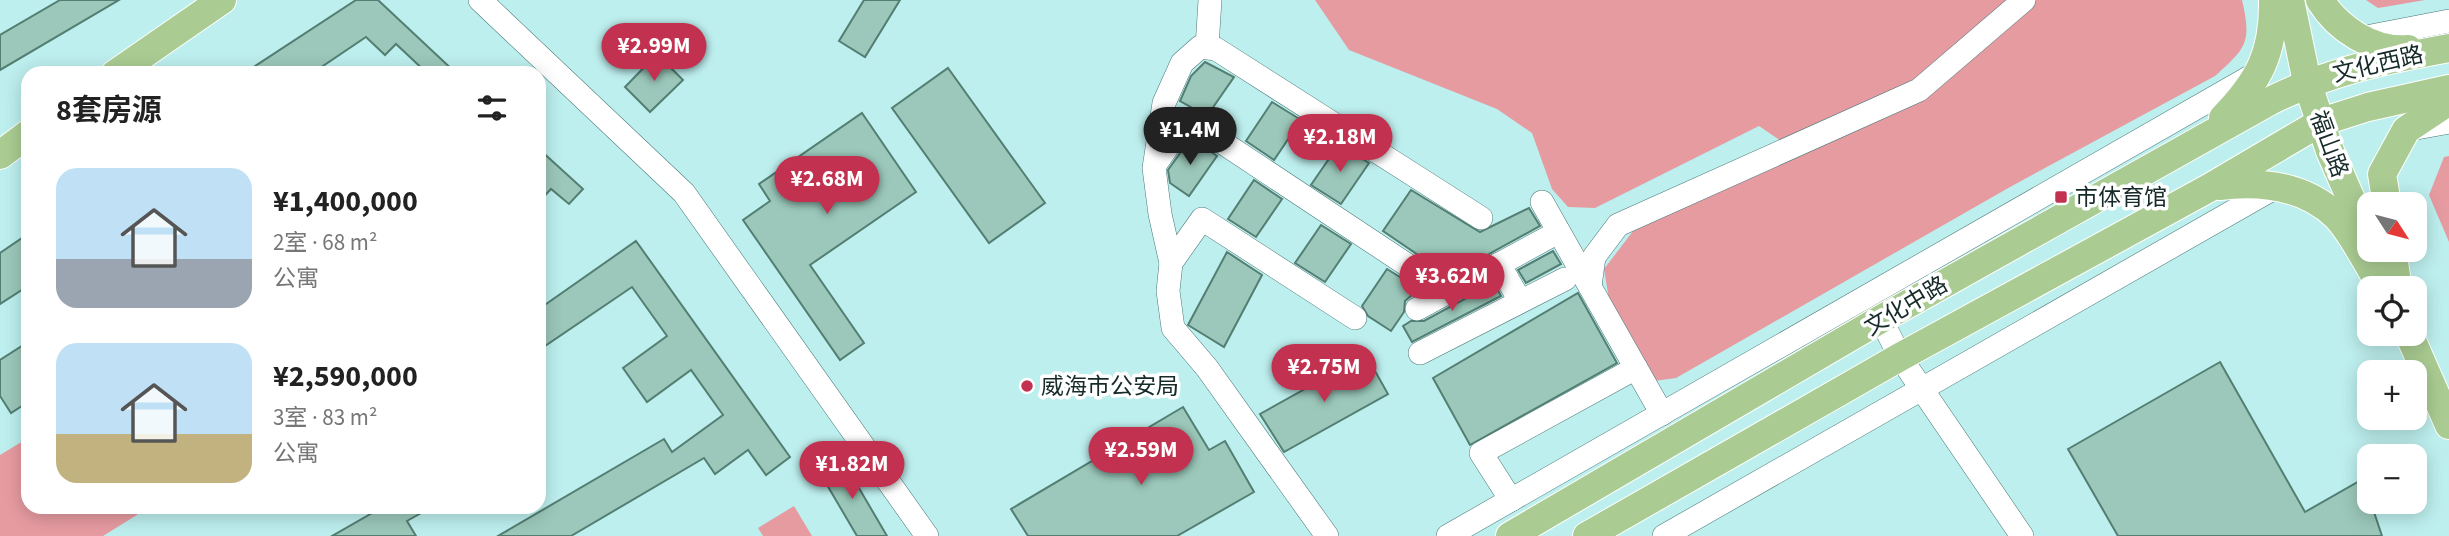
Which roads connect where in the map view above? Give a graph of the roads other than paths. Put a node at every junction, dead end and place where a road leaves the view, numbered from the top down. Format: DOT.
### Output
graph roads {
  1 [pos="222,0"];
  2 [pos="480,0"];
  3 [pos="1210,0"];
  4 [pos="2024,0"];
  5 [pos="2273,0"];
  6 [pos="2290,0"];
  7 [pos="2320,0"];
  8 [pos="2449,21"];
  9 [pos="2361,38"];
  10 [pos="1207,47"];
  11 [pos="2449,47"];
  12 [pos="127,66"];
  13 [pos="2258,73"];
  14 [pos="2307,82"];
  15 [pos="2449,89"];
  16 [pos="2449,101"];
  17 [pos="2321,122"];
  18 [pos="2449,122"];
  19 [pos="2406,130"];
  20 [pos="2204,137"];
  21 [pos="21,139"];
  22 [pos="0,155"];
  23 [pos="1154,167"];
  24 [pos="2276,187"];
  25 [pos="2210,188"];
  26 [pos="2384,192"];
  27 [pos="1542,202"];
  28 [pos="2357,213"];
  29 [pos="1481,218"];
  30 [pos="1549,237"];
  31 [pos="1171,263"];
  32 [pos="1499,264"];
  33 [pos="2375,276"];
  34 [pos="1565,279"];
  35 [pos="1590,286"];
  36 [pos="1448,292"];
  37 [pos="1520,302"];
  38 [pos="1417,309"];
  39 [pos="1356,318"];
  40 [pos="1881,319"];
  41 [pos="2414,346"];
  42 [pos="1420,353"];
  43 [pos="1900,357"];
  44 [pos="1636,368"];
  45 [pos="1921,387"];
  46 [pos="1662,414"];
  47 [pos="2449,425"];
  48 [pos="1511,500"];
  49 [pos="927,536"];
  50 [pos="1328,536"];
  51 [pos="1448,536"];
  52 [pos="1510,536"];
  53 [pos="1587,536"];
  54 [pos="1664,536"];
  55 [pos="2022,536"];
  1 -- 12 [label="main road"];
  2 -- 49 [label="street"];
  3 -- 10 [label="street"];
  4 -- 35 [label="street"];
  5 -- 13 [label="main road"];
  6 -- 14 [label="main road, 福山路"];
  7 -- 9 [label="main road"];
  8 -- 9 [label="street"];
  9 -- 11 [label="main road"];
  10 -- 23 [label="street"];
  10 -- 29 [label="street"];
  11 -- 14 [label="main road, 文化西路"];
  13 -- 20 [label="main road"];
  13 -- 46 [label="street"];
  14 -- 17 [label="main road, 福山路"];
  14 -- 20 [label="main road, 文化中路"];
  15 -- 17 [label="main road, 文化西路"];
  16 -- 19 [label="main road"];
  17 -- 25 [label="main road, 文化中路"];
  17 -- 28 [label="main road, 福山路"];
  18 -- 19 [label="street"];
  19 -- 26 [label="main road"];
  20 -- 40 [label="main road, 文化中路"];
  21 -- 22 [label="main road"];
  23 -- 31 [label="street"];
  23 -- 36 [label="street"];
  24 -- 25 [label="main road"];
  24 -- 33 [label="main road"];
  24 -- 45 [label="street"];
  25 -- 43 [label="main road, 文化中路"];
  27 -- 35 [label="street"];
  30 -- 32 [label="street"];
  31 -- 39 [label="street"];
  31 -- 50 [label="street"];
  32 -- 36 [label="street"];
  32 -- 37 [label="street"];
  34 -- 37 [label="street"];
  35 -- 44 [label="street"];
  36 -- 38 [label="street"];
  37 -- 42 [label="street"];
  40 -- 43 [label="street"];
  40 -- 52 [label="main road, 文化中路"];
  41 -- 47 [label="main road"];
  43 -- 45 [label="street"];
  43 -- 53 [label="main road, 文化中路"];
  44 -- 46 [label="street"];
  44 -- 48 [label="street"];
  45 -- 54 [label="street"];
  45 -- 55 [label="street"];
  46 -- 48 [label="street"];
  48 -- 51 [label="street"];
}
